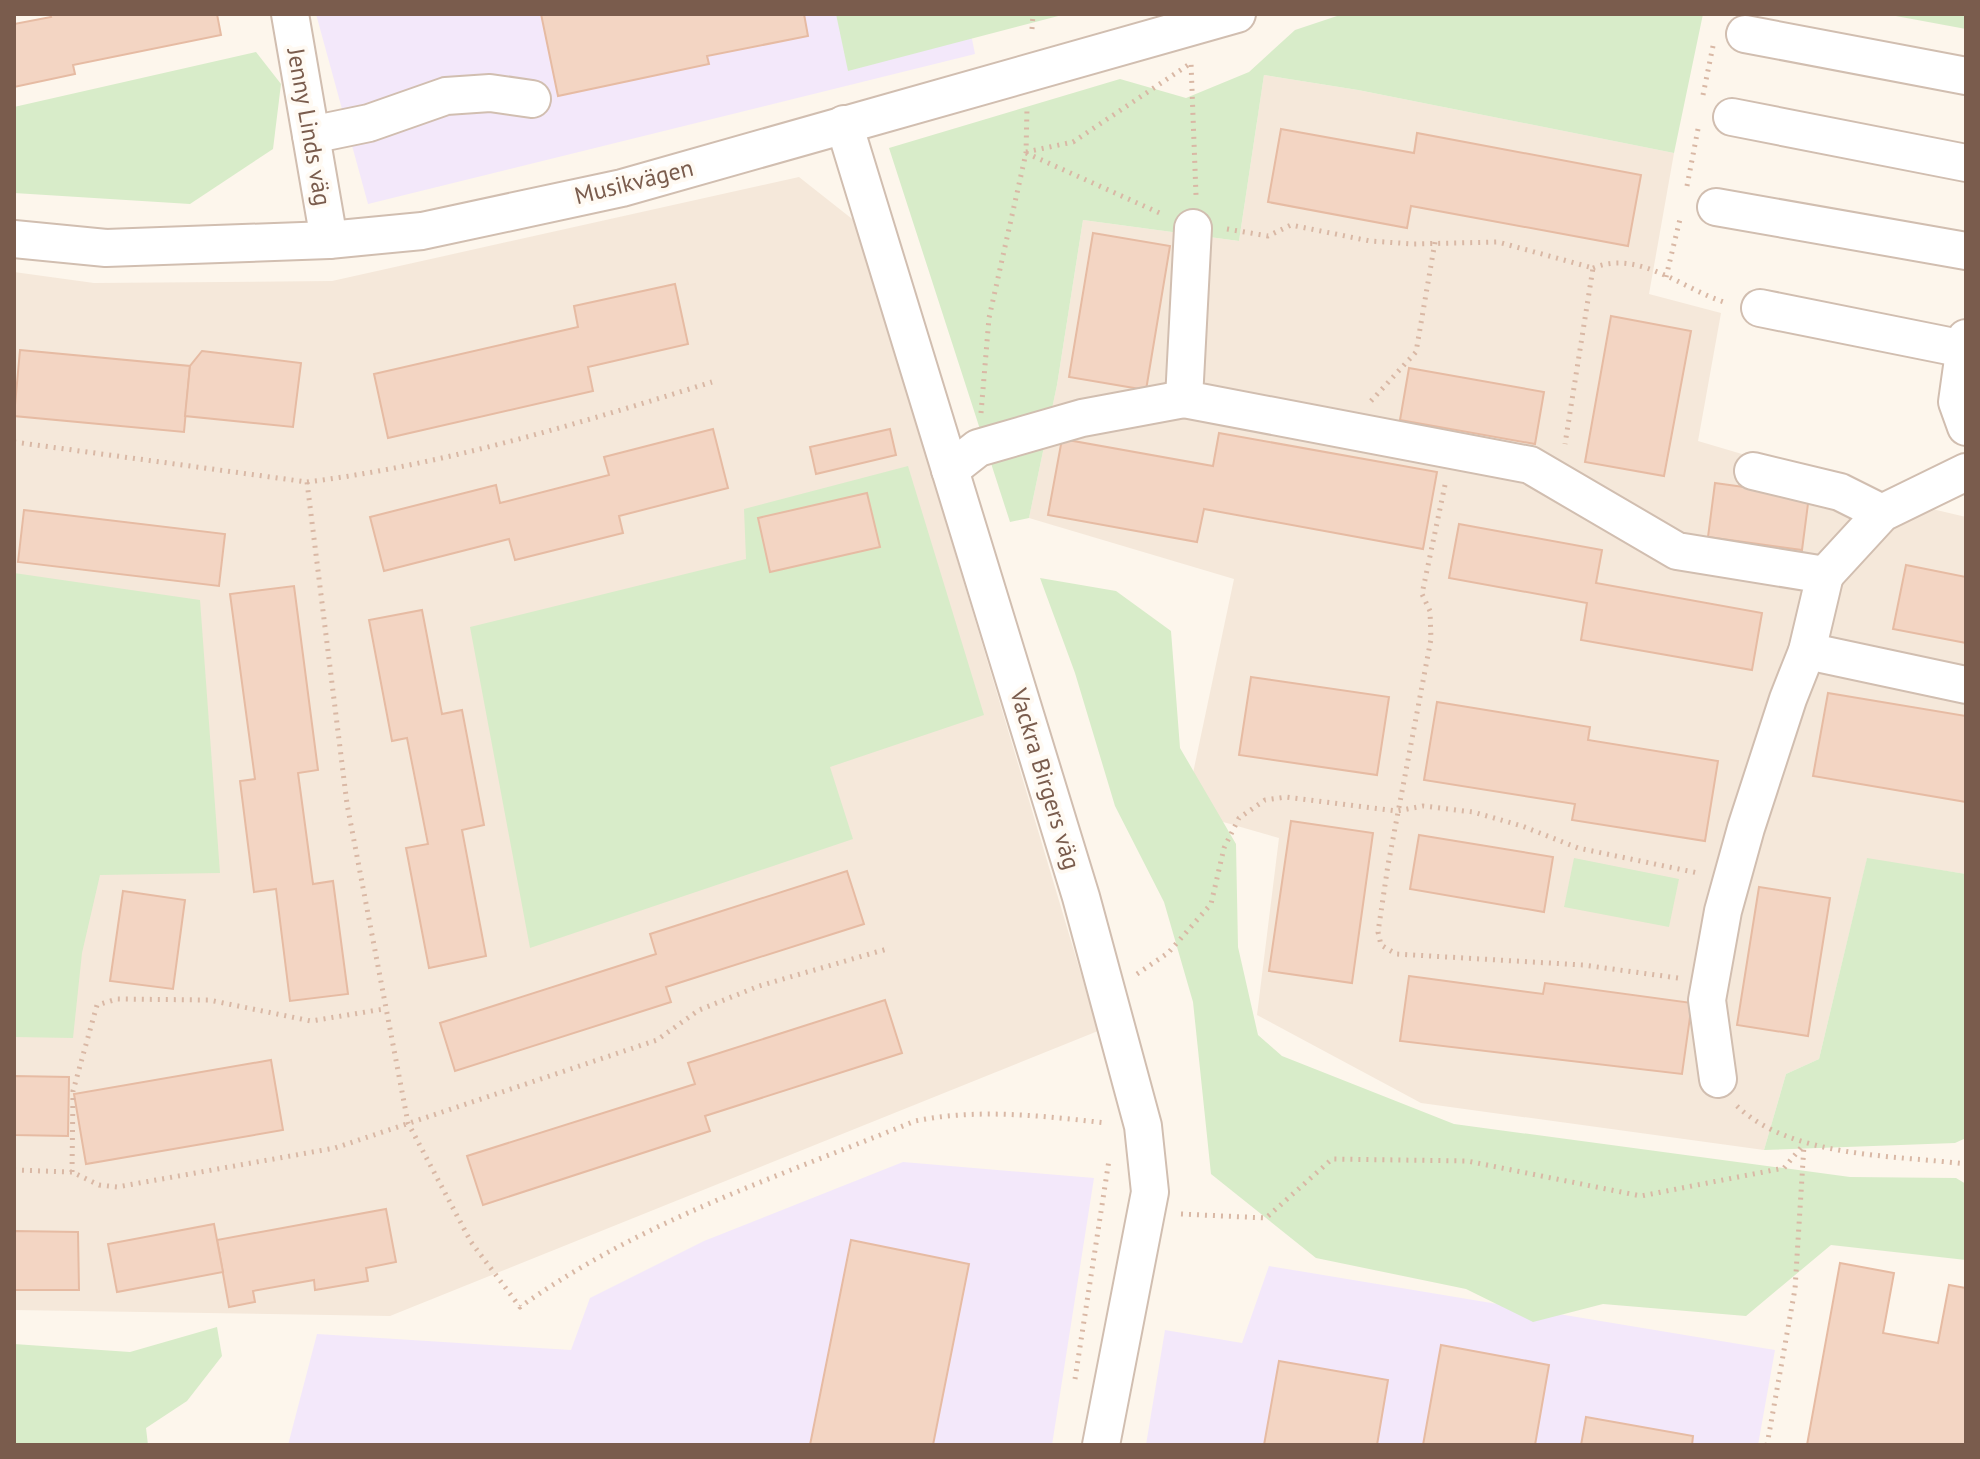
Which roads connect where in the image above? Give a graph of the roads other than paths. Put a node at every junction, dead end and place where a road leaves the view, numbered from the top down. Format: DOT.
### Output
graph roads {
  1 [pos="290,14"];
  2 [pos="1237,14"];
  3 [pos="1745,34"];
  4 [pos="1966,76"];
  5 [pos="532,99"];
  6 [pos="1711,113"];
  7 [pos="844,124"];
  8 [pos="311,135"];
  9 [pos="1966,163"];
  10 [pos="1700,203"];
  11 [pos="1193,228"];
  12 [pos="14,239"];
  13 [pos="329,240"];
  14 [pos="1966,251"];
  15 [pos="1760,308"];
  16 [pos="1965,343"];
  17 [pos="1184,399"];
  18 [pos="1966,427"];
  19 [pos="964,459"];
  20 [pos="1753,471"];
  21 [pos="1966,472"];
  22 [pos="1882,513"];
  23 [pos="1825,575"];
  24 [pos="1807,651"];
  25 [pos="1966,685"];
  26 [pos="1718,1079"];
  27 [pos="1101,1445"];
  1 -- 8 [label="street, Jenny Linds väg"];
  2 -- 7 [label="street, Musikvägen"];
  3 -- 4 [label="street"];
  5 -- 8 [label="street"];
  6 -- 9 [label="street"];
  7 -- 13 [label="street, Musikvägen"];
  7 -- 19 [label="street, Vackra Birgers väg"];
  8 -- 13 [label="street, Jenny Linds väg"];
  10 -- 14 [label="street"];
  11 -- 17 [label="street"];
  12 -- 13 [label="street, Musikvägen"];
  15 -- 16 [label="street"];
  16 -- 18 [label="street"];
  17 -- 19 [label="street"];
  17 -- 23 [label="street"];
  19 -- 27 [label="street, Vackra Birgers väg"];
  20 -- 22 [label="street"];
  21 -- 22 [label="street"];
  22 -- 23 [label="street"];
  23 -- 24 [label="street"];
  24 -- 25 [label="street"];
  24 -- 26 [label="street"];
}
